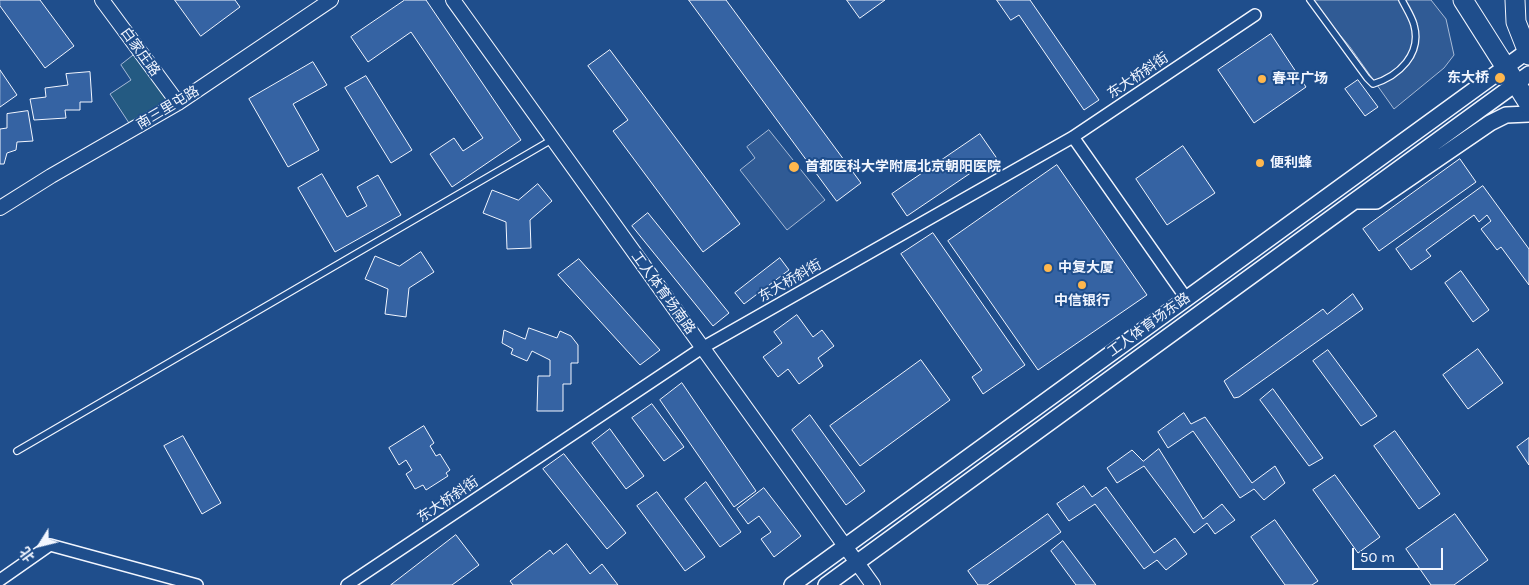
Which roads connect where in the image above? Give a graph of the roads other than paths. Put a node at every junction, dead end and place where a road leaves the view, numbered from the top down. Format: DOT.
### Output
graph roads {
  1 [pos="102,0"];
  2 [pos="331,0"];
  3 [pos="453,0"];
  4 [pos="1310,0"];
  5 [pos="1402,0"];
  6 [pos="1463,0"];
  7 [pos="1515,0"];
  8 [pos="1255,15"];
  9 [pos="1522,17"];
  10 [pos="1528,52"];
  11 [pos="1506,65"];
  12 [pos="1523,79"];
  13 [pos="178,103"];
  14 [pos="1529,104"];
  15 [pos="1529,114"];
  16 [pos="553,138"];
  17 [pos="1073,138"];
  18 [pos="1355,201"];
  19 [pos="0,208"];
  20 [pos="1186,298"];
  21 [pos="702,348"];
  22 [pos="17,451"];
  23 [pos="845,547"];
  24 [pos="857,562"];
  25 [pos="0,580"];
  26 [pos="197,585"];
  27 [pos="347,585"];
  28 [pos="792,585"];
  29 [pos="826,585"];
  30 [pos="873,585"];
  1 -- 13 [label="street, 白家庄路"];
  2 -- 13 [label="street, 南三里屯路"];
  3 -- 16 [label="street, 工人体育场南路"];
  4 -- 5 [label="lane"];
  6 -- 11 [label="highway"];
  7 -- 9 [label="highway"];
  8 -- 17 [label="street, 东大桥斜街"];
  9 -- 10 [label="highway"];
  10 -- 11 [label="main road, 工人体育场东路"];
  11 -- 12 [label="highway"];
  11 -- 20 [label="main road, 工人体育场东路"];
  12 -- 14 [label="highway"];
  12 -- 18 [label="main road, 工人体育场东路"];
  13 -- 19 [label="street, 南三里屯路"];
  15 -- 18 [label="main road"];
  16 -- 21 [label="street, 工人体育场南路"];
  16 -- 22 [label="lane"];
  17 -- 20 [label="street"];
  17 -- 21 [label="street, 东大桥斜街"];
  18 -- 24 [label="main road, 工人体育场东路"];
  20 -- 23 [label="main road, 工人体育场东路"];
  21 -- 23 [label="street, 工人体育场南路"];
  21 -- 27 [label="street, 东大桥斜街"];
  23 -- 24 [label="street, 工人体育场南路"];
  23 -- 28 [label="main road, 工人体育场东路"];
  24 -- 29 [label="main road, 工人体育场东路"];
  24 -- 30 [label="street, 工人体育场南路"];
  25 -- 26 [label="street"];
}
